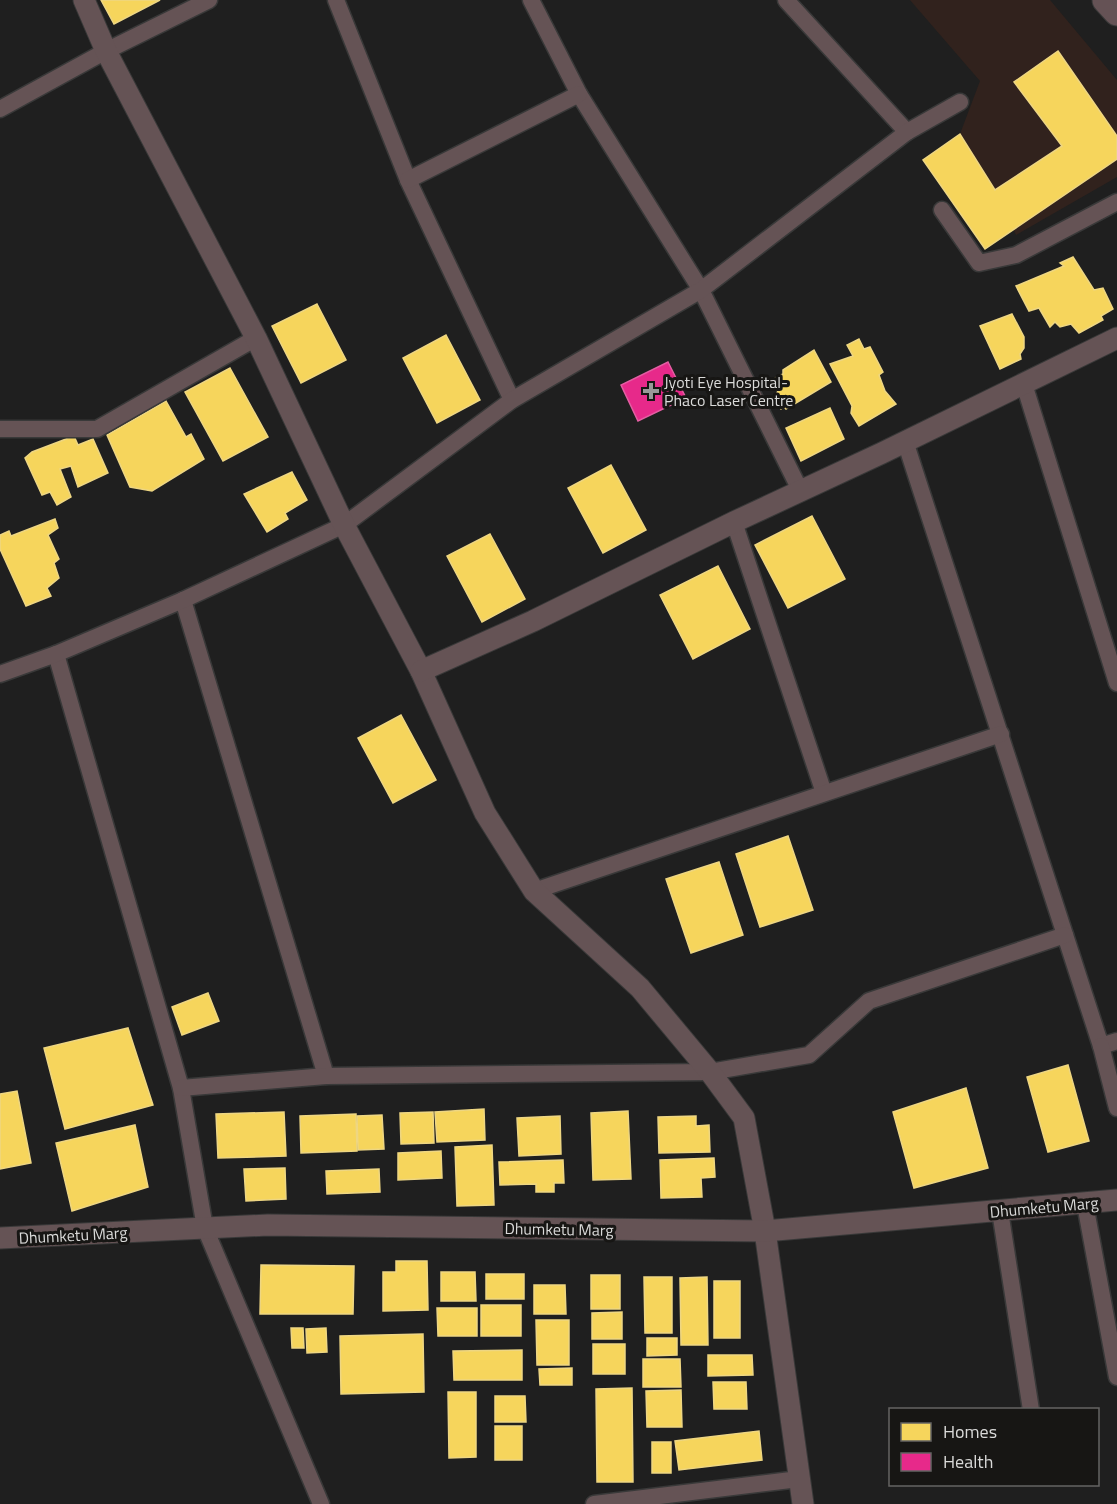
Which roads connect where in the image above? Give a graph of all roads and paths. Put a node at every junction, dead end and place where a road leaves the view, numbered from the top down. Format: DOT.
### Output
graph roads {
  1 [pos="84,0"];
  2 [pos="209,0"];
  3 [pos="336,0"];
  4 [pos="531,0"];
  5 [pos="786,0"];
  6 [pos="1106,0"];
  7 [pos="1117,12"];
  8 [pos="105,51"];
  9 [pos="579,94"];
  10 [pos="960,102"];
  11 [pos="0,109"];
  12 [pos="907,132"];
  13 [pos="408,180"];
  14 [pos="1117,202"];
  15 [pos="942,210"];
  16 [pos="701,290"];
  17 [pos="256,338"];
  18 [pos="1117,338"];
  19 [pos="1024,384"];
  20 [pos="512,400"];
  21 [pos="0,429"];
  22 [pos="905,441"];
  23 [pos="800,490"];
  24 [pos="734,522"];
  25 [pos="344,525"];
  26 [pos="183,600"];
  27 [pos="56,654"];
  28 [pos="421,671"];
  29 [pos="0,674"];
  30 [pos="1117,683"];
  31 [pos="1001,734"];
  32 [pos="824,793"];
  33 [pos="534,891"];
  34 [pos="1065,935"];
  35 [pos="1109,1043"];
  36 [pos="710,1072"];
  37 [pos="326,1076"];
  38 [pos="181,1088"];
  39 [pos="1117,1108"];
  40 [pos="1117,1200"];
  41 [pos="1085,1204"];
  42 [pos="1000,1211"];
  43 [pos="206,1228"];
  44 [pos="765,1231"];
  45 [pos="0,1238"];
  46 [pos="1117,1377"];
  47 [pos="1031,1408"];
  48 [pos="799,1479"];
  49 [pos="321,1504"];
  50 [pos="594,1504"];
  51 [pos="803,1504"];
  1 -- 8 [label="street"];
  2 -- 8 [label="street"];
  3 -- 13 [label="street"];
  4 -- 9 [label="street"];
  5 -- 12 [label="street"];
  6 -- 7 [label="main road"];
  8 -- 11 [label="street"];
  8 -- 17 [label="street"];
  9 -- 13 [label="street"];
  9 -- 16 [label="street"];
  10 -- 12 [label="street"];
  12 -- 16 [label="street"];
  13 -- 20 [label="street"];
  14 -- 15 [label="street"];
  16 -- 20 [label="street"];
  16 -- 23 [label="street"];
  17 -- 21 [label="street"];
  17 -- 25 [label="street"];
  18 -- 19 [label="street"];
  19 -- 22 [label="street"];
  19 -- 30 [label="street"];
  20 -- 25 [label="street"];
  22 -- 23 [label="street"];
  22 -- 31 [label="street"];
  23 -- 24 [label="street"];
  24 -- 28 [label="street"];
  24 -- 32 [label="street"];
  25 -- 26 [label="street"];
  25 -- 28 [label="street"];
  26 -- 27 [label="street"];
  26 -- 37 [label="street"];
  27 -- 29 [label="street"];
  27 -- 38 [label="street"];
  28 -- 33 [label="street"];
  31 -- 32 [label="street"];
  31 -- 34 [label="street"];
  32 -- 33 [label="street"];
  33 -- 36 [label="street"];
  34 -- 35 [label="street"];
  34 -- 36 [label="street"];
  35 -- 39 [label="street"];
  36 -- 37 [label="street"];
  36 -- 44 [label="street"];
  37 -- 38 [label="street"];
  38 -- 43 [label="street"];
  40 -- 41 [label="street, Dhumketu Marg"];
  41 -- 42 [label="street, Dhumketu Marg"];
  41 -- 46 [label="street"];
  42 -- 44 [label="street, Dhumketu Marg"];
  42 -- 47 [label="street"];
  43 -- 44 [label="street, Dhumketu Marg"];
  43 -- 45 [label="street, Dhumketu Marg"];
  43 -- 49 [label="street"];
  44 -- 48 [label="street"];
  48 -- 50 [label="street"];
  48 -- 51 [label="street"];
}
